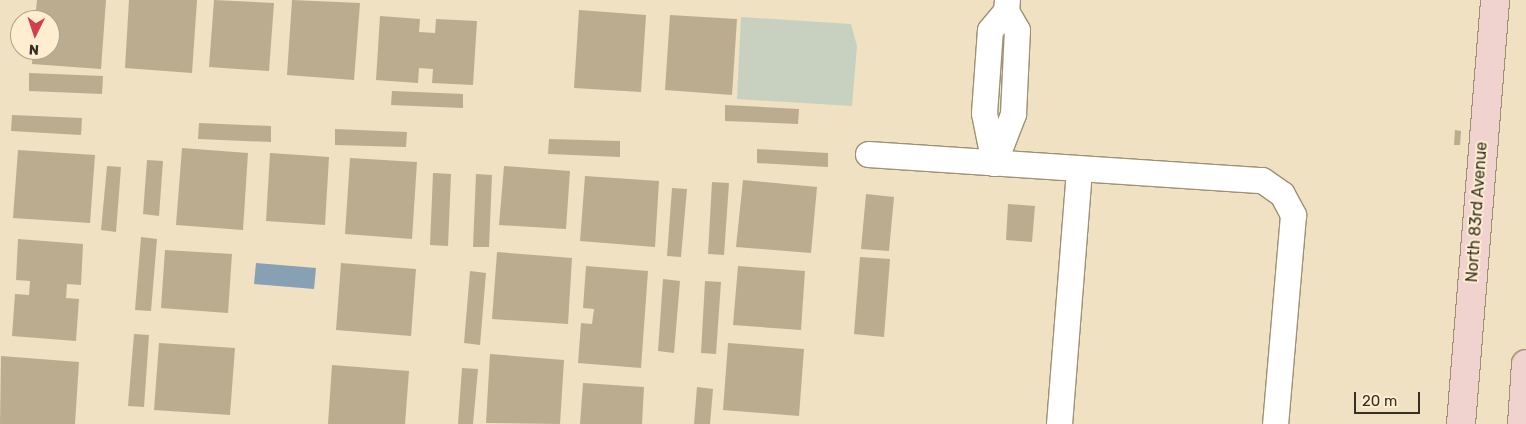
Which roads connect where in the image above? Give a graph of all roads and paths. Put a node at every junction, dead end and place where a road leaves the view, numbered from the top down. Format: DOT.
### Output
graph roads {
  1 [pos="1494,0"];
  2 [pos="1007,5"];
  3 [pos="988,70"];
  4 [pos="1015,72"];
  5 [pos="868,154"];
  6 [pos="994,163"];
  7 [pos="1079,170"];
  8 [pos="1526,364"];
  9 [pos="1059,424"];
  10 [pos="1275,424"];
  11 [pos="1461,424"];
  12 [pos="1522,424"];
  1 -- 11 [label="main road, North 83rd Avenue"];
  2 -- 3 [label="street"];
  2 -- 4 [label="street"];
  3 -- 4 [label="street"];
  3 -- 6 [label="street"];
  4 -- 6 [label="street"];
  5 -- 6 [label="street"];
  6 -- 7 [label="street"];
  7 -- 9 [label="street"];
  7 -- 10 [label="street"];
  8 -- 12 [label="main road"];
}
